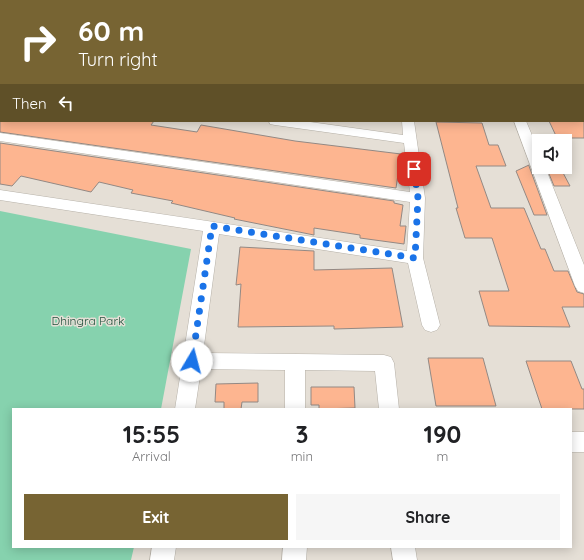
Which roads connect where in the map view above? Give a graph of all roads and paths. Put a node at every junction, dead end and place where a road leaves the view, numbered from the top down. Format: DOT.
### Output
graph roads {
  1 [pos="282,122"];
  2 [pos="408,122"];
  3 [pos="520,122"];
  4 [pos="0,137"];
  5 [pos="410,140"];
  6 [pos="0,195"];
  7 [pos="418,198"];
  8 [pos="212,226"];
  9 [pos="415,258"];
  10 [pos="584,286"];
  11 [pos="431,325"];
  12 [pos="192,361"];
  13 [pos="295,362"];
  14 [pos="185,408"];
  15 [pos="295,408"];
  16 [pos="389,408"];
  17 [pos="572,442"];
  18 [pos="584,442"];
  19 [pos="164,548"];
  20 [pos="295,548"];
  21 [pos="404,548"];
  22 [pos="162,560"];
  23 [pos="294,560"];
  24 [pos="405,560"];
  1 -- 5 [label="street"];
  2 -- 5 [label="street"];
  3 -- 10 [label="street"];
  4 -- 7 [label="street"];
  5 -- 7 [label="street"];
  6 -- 8 [label="street"];
  7 -- 9 [label="street"];
  8 -- 9 [label="street"];
  8 -- 12 [label="street"];
  9 -- 11 [label="street"];
  12 -- 13 [label="street"];
  12 -- 14 [label="street"];
  13 -- 15 [label="street"];
  13 -- 16 [label="street"];
  17 -- 18 [label="street"];
  19 -- 22 [label="street"];
  20 -- 23 [label="street"];
  21 -- 24 [label="street"];
}
